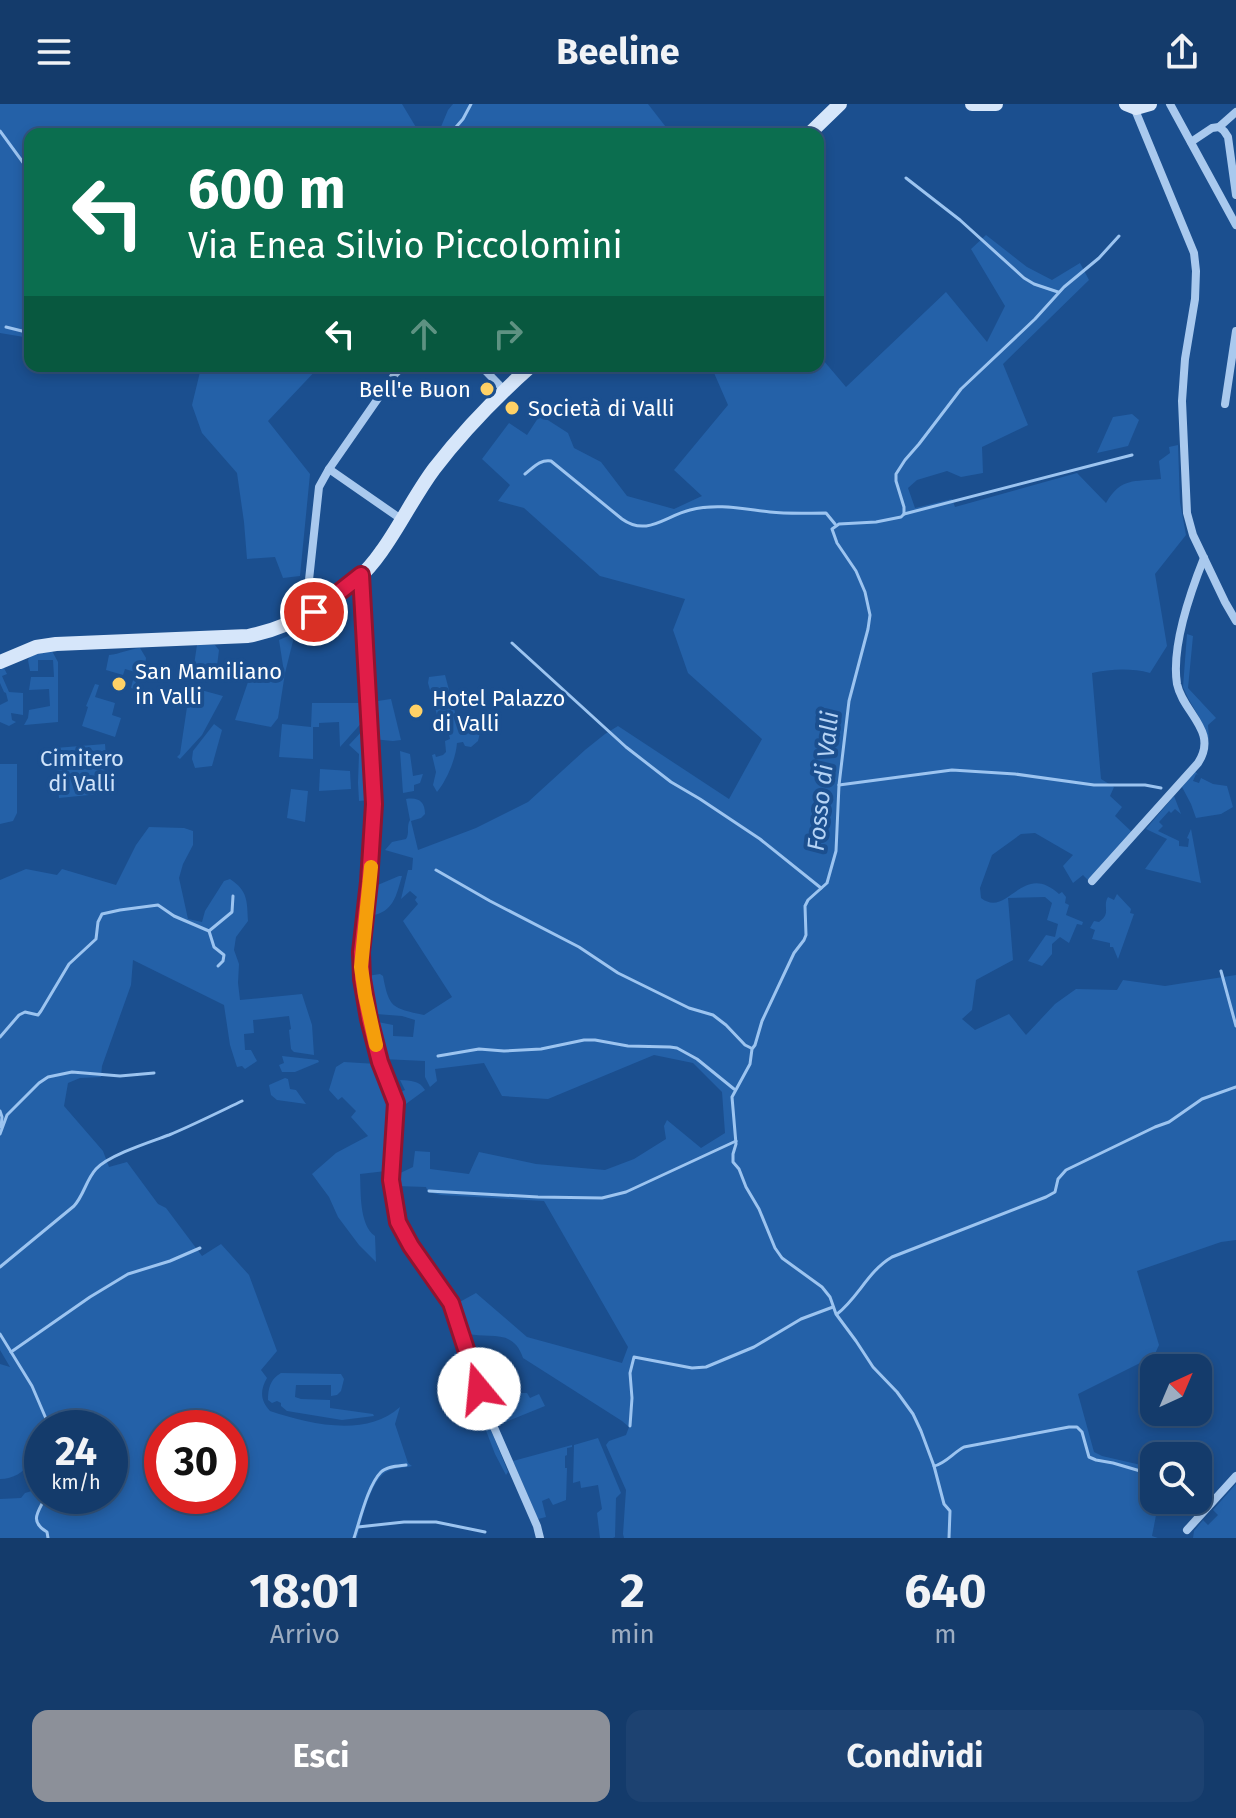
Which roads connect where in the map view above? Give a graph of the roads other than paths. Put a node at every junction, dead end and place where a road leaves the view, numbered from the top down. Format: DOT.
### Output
graph roads {
  1 [pos="840,104"];
  2 [pos="972,104"];
  3 [pos="996,104"];
  4 [pos="1150,104"];
  5 [pos="1170,104"];
  6 [pos="1131,105"];
  7 [pos="1236,112"];
  8 [pos="1219,127"];
  9 [pos="815,128"];
  10 [pos="1191,142"];
  11 [pos="1236,195"];
  12 [pos="1236,201"];
  13 [pos="1229,211"];
  14 [pos="1236,225"];
  15 [pos="1236,331"];
  16 [pos="397,372"];
  17 [pos="487,372"];
  18 [pos="524,372"];
  19 [pos="504,390"];
  20 [pos="1225,404"];
  21 [pos="329,469"];
  22 [pos="401,519"];
  23 [pos="1204,558"];
  24 [pos="361,575"];
  25 [pos="305,617"];
  26 [pos="1236,621"];
  27 [pos="0,662"];
  28 [pos="1092,881"];
  29 [pos="1236,1476"];
  30 [pos="537,1526"];
  31 [pos="1187,1530"];
  32 [pos="540,1538"];
  33 [pos="546,1538"];
  1 -- 9 [label="main road"];
  2 -- 3 [label="main road"];
  4 -- 6 [label="main road"];
  5 -- 10 [label="street"];
  6 -- 23 [label="street"];
  7 -- 8 [label="street"];
  8 -- 10 [label="street"];
  8 -- 11 [label="street"];
  10 -- 13 [label="street"];
  12 -- 13 [label="street"];
  13 -- 14 [label="street"];
  15 -- 20 [label="street"];
  16 -- 21 [label="street"];
  17 -- 19 [label="street"];
  18 -- 19 [label="main road"];
  19 -- 22 [label="main road"];
  21 -- 22 [label="street"];
  21 -- 25 [label="street"];
  22 -- 24 [label="main road"];
  23 -- 26 [label="street"];
  23 -- 28 [label="street"];
  24 -- 25 [label="main road"];
  24 -- 30 [label="street"];
  25 -- 27 [label="main road"];
  29 -- 31 [label="street"];
  30 -- 32 [label="street"];
  30 -- 33 [label="street"];
}
